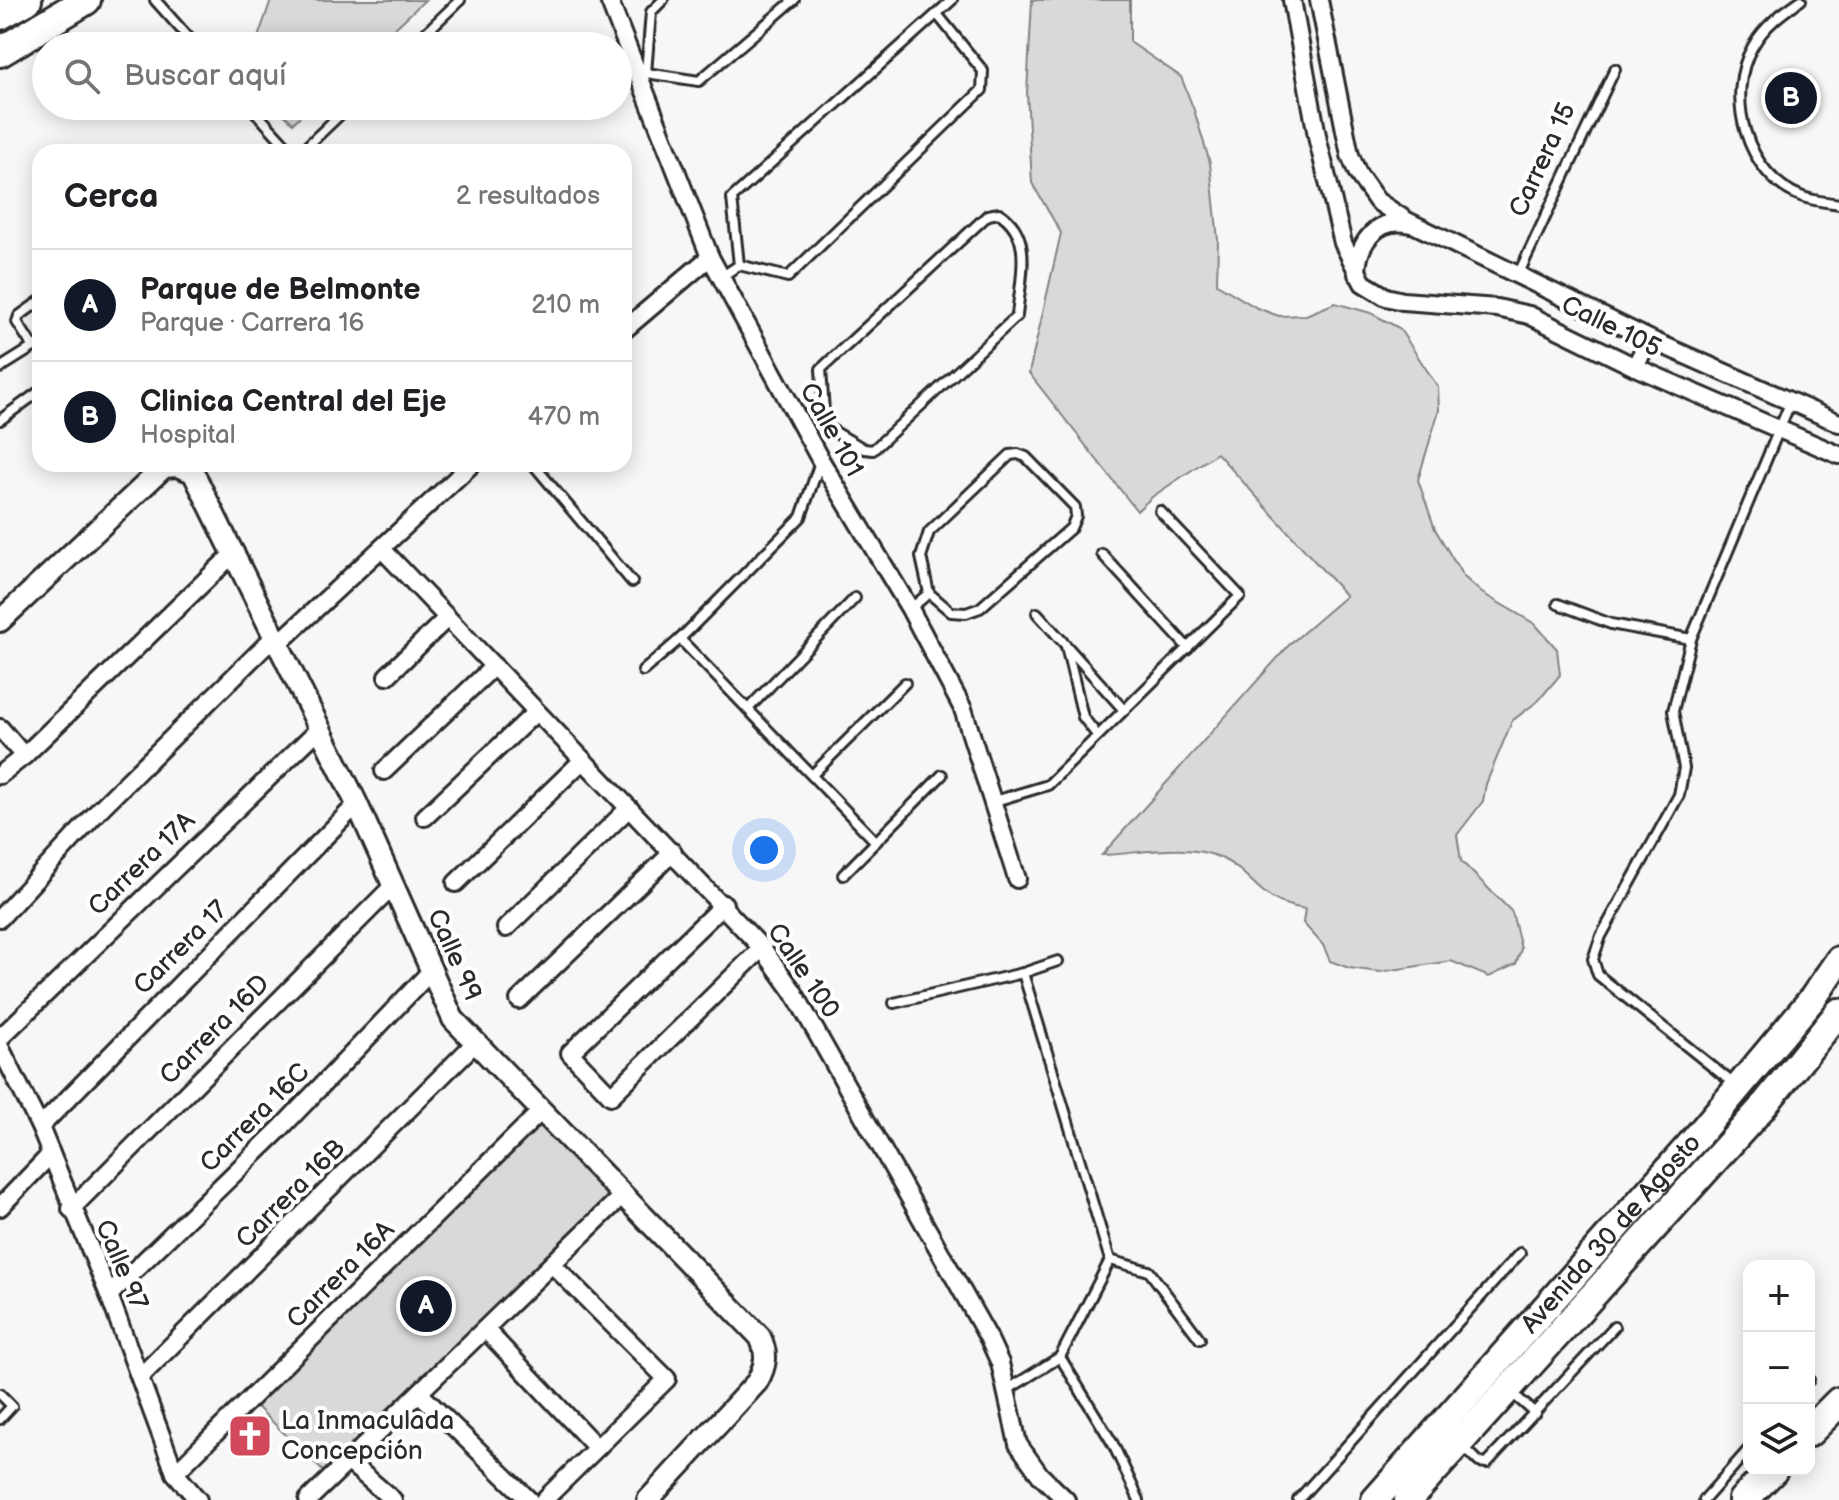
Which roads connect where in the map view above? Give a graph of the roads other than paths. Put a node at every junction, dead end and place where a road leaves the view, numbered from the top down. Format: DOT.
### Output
graph roads {
  1 [pos="27,0"];
  2 [pos="86,0"];
  3 [pos="155,0"];
  4 [pos="460,0"];
  5 [pos="609,0"];
  6 [pos="663,0"];
  7 [pos="794,0"];
  8 [pos="952,0"];
  9 [pos="1292,0"];
  10 [pos="1319,0"];
  11 [pos="1801,0"];
  12 [pos="937,14"];
  13 [pos="0,15"];
  14 [pos="33,32"];
  15 [pos="184,32"];
  16 [pos="427,32"];
  17 [pos="624,32"];
  18 [pos="32,33"];
  19 [pos="632,51"];
  20 [pos="0,52"];
  21 [pos="1615,69"];
  22 [pos="643,75"];
  23 [pos="263,120"];
  24 [pos="334,120"];
  25 [pos="285,144"];
  26 [pos="309,144"];
  27 [pos="1839,204"];
  28 [pos="1416,226"];
  29 [pos="710,257"];
  30 [pos="739,265"];
  31 [pos="1357,274"];
  32 [pos="1518,275"];
  33 [pos="721,277"];
  34 [pos="32,307"];
  35 [pos="632,323"];
  36 [pos="32,339"];
  37 [pos="1649,339"];
  38 [pos="32,348"];
  39 [pos="1635,367"];
  40 [pos="0,368"];
  41 [pos="32,397"];
  42 [pos="1791,401"];
  43 [pos="0,420"];
  44 [pos="1839,423"];
  45 [pos="825,426"];
  46 [pos="1781,427"];
  47 [pos="809,439"];
  48 [pos="1839,455"];
  49 [pos="821,461"];
  50 [pos="159,472"];
  51 [pos="193,472"];
  52 [pos="464,472"];
  53 [pos="540,472"];
  54 [pos="1160,511"];
  55 [pos="382,549"];
  56 [pos="235,552"];
  57 [pos="1102,554"];
  58 [pos="632,582"];
  59 [pos="929,593"];
  60 [pos="855,598"];
  61 [pos="1558,604"];
  62 [pos="910,609"];
  63 [pos="1037,613"];
  64 [pos="446,619"];
  65 [pos="0,621"];
  66 [pos="278,639"];
  67 [pos="680,639"];
  68 [pos="1691,639"];
  69 [pos="1066,645"];
  70 [pos="1188,648"];
  71 [pos="494,666"];
  72 [pos="643,671"];
  73 [pos="387,676"];
  74 [pos="905,683"];
  75 [pos="748,709"];
  76 [pos="1123,709"];
  77 [pos="536,712"];
  78 [pos="0,728"];
  79 [pos="320,728"];
  80 [pos="1097,735"];
  81 [pos="24,756"];
  82 [pos="583,760"];
  83 [pos="384,771"];
  84 [pos="0,775"];
  85 [pos="812,775"];
  86 [pos="942,775"];
  87 [pos="995,801"];
  88 [pos="357,804"];
  89 [pos="629,808"];
  90 [pos="425,817"];
  91 [pos="876,842"];
  92 [pos="673,852"];
  93 [pos="843,875"];
  94 [pos="1017,879"];
  95 [pos="456,883"];
  96 [pos="394,885"];
  97 [pos="724,904"];
  98 [pos="0,918"];
  99 [pos="506,928"];
  100 [pos="762,948"];
  101 [pos="1839,960"];
  102 [pos="1058,961"];
  103 [pos="432,970"];
  104 [pos="1023,973"];
  105 [pos="519,1000"];
  106 [pos="894,1003"];
  107 [pos="1839,1012"];
  108 [pos="0,1038"];
  109 [pos="474,1044"];
  110 [pos="0,1047"];
  111 [pos="1737,1087"];
  112 [pos="540,1112"];
  113 [pos="40,1127"];
  114 [pos="51,1154"];
  115 [pos="621,1197"];
  116 [pos="0,1207"];
  117 [pos="71,1209"];
  118 [pos="1520,1253"];
  119 [pos="1110,1260"];
  120 [pos="552,1264"];
  121 [pos="109,1295"];
  122 [pos="1614,1327"];
  123 [pos="485,1329"];
  124 [pos="1200,1339"];
  125 [pos="1060,1357"];
  126 [pos="140,1377"];
  127 [pos="1507,1389"];
  128 [pos="1006,1390"];
  129 [pos="419,1393"];
  130 [pos="0,1394"];
  131 [pos="1835,1405"];
  132 [pos="1535,1413"];
  133 [pos="0,1419"];
  134 [pos="1815,1426"];
  135 [pos="1459,1443"];
  136 [pos="597,1448"];
  137 [pos="1743,1456"];
  138 [pos="348,1461"];
  139 [pos="175,1473"];
  140 [pos="1767,1476"];
  141 [pos="198,1500"];
  142 [pos="308,1500"];
  143 [pos="393,1500"];
  144 [pos="529,1500"];
  145 [pos="544,1500"];
  146 [pos="648,1500"];
  147 [pos="1066,1500"];
  148 [pos="1139,1500"];
  149 [pos="1298,1500"];
  150 [pos="1375,1500"];
  151 [pos="1408,1500"];
  152 [pos="1704,1500"];
  153 [pos="1743,1500"];
  1 -- 13 [label="highway"];
  2 -- 14 [label="highway"];
  3 -- 15 [label="lane"];
  4 -- 16 [label="lane"];
  5 -- 17 [label="street, Calle 101"];
  6 -- 22 [label="lane"];
  7 -- 22 [label="lane"];
  8 -- 12 [label="lane"];
  9 -- 31 [label="street"];
  10 -- 28 [label="street, Calle 105"];
  11 -- 27 [label="lane"];
  12 -- 30 [label="lane"];
  12 -- 30 [label="lane"];
  18 -- 20 [label="highway"];
  19 -- 22 [label="street, Calle 101"];
  21 -- 32 [label="lane, Carrera 15"];
  22 -- 29 [label="street, Calle 101"];
  23 -- 25 [label="lane"];
  24 -- 26 [label="lane"];
  28 -- 31 [label="street"];
  28 -- 32 [label="street, Calle 105"];
  29 -- 33 [label="street, Calle 101"];
  29 -- 35 [label="street"];
  30 -- 33 [label="lane"];
  31 -- 39 [label="street, Calle 105"];
  32 -- 37 [label="street, Calle 105"];
  33 -- 47 [label="street, Calle 101"];
  34 -- 36 [label="lane"];
  37 -- 39 [label="street"];
  37 -- 42 [label="street, Calle 105"];
  38 -- 40 [label="lane"];
  39 -- 46 [label="street, Calle 105"];
  41 -- 43 [label="lane"];
  42 -- 44 [label="street, Calle 105"];
  42 -- 46 [label="lane"];
  45 -- 45 [label="lane"];
  45 -- 47 [label="lane"];
  46 -- 48 [label="street, Calle 105"];
  46 -- 68 [label="lane"];
  47 -- 49 [label="street, Calle 101"];
  49 -- 62 [label="street, Calle 101"];
  49 -- 67 [label="lane"];
  50 -- 65 [label="street, Calle 99"];
  51 -- 56 [label="street, Calle 99"];
  52 -- 55 [label="street"];
  53 -- 58 [label="lane"];
  54 -- 70 [label="lane"];
  55 -- 64 [label="street, Calle 100"];
  55 -- 66 [label="street"];
  56 -- 66 [label="street, Calle 99"];
  56 -- 81 [label="street"];
  57 -- 70 [label="lane"];
  59 -- 59 [label="lane"];
  59 -- 62 [label="lane"];
  60 -- 75 [label="lane"];
  61 -- 68 [label="lane"];
  62 -- 87 [label="street, Calle 101"];
  63 -- 69 [label="lane"];
  64 -- 71 [label="street, Calle 100"];
  64 -- 73 [label="street"];
  66 -- 79 [label="street, Calle 99"];
  66 -- 98 [label="street"];
  67 -- 72 [label="lane"];
  67 -- 75 [label="lane"];
  68 -- 111 [label="lane"];
  69 -- 76 [label="lane"];
  69 -- 80 [label="lane"];
  70 -- 76 [label="lane"];
  71 -- 77 [label="street, Calle 100"];
  71 -- 83 [label="street"];
  74 -- 85 [label="lane"];
  75 -- 85 [label="lane"];
  76 -- 80 [label="lane"];
  77 -- 82 [label="street, Calle 100"];
  77 -- 90 [label="street"];
  78 -- 81 [label="street"];
  79 -- 88 [label="street, Calle 99"];
  79 -- 108 [label="street, Carrera 17A"];
  80 -- 87 [label="lane"];
  81 -- 84 [label="street"];
  82 -- 89 [label="street, Calle 100"];
  82 -- 95 [label="street"];
  85 -- 91 [label="lane"];
  86 -- 91 [label="lane"];
  87 -- 94 [label="street, Calle 101"];
  88 -- 96 [label="street, Calle 99"];
  88 -- 113 [label="street, Carrera 17"];
  89 -- 92 [label="street, Calle 100"];
  89 -- 99 [label="street"];
  91 -- 93 [label="lane"];
  92 -- 97 [label="street, Calle 100"];
  92 -- 105 [label="street"];
  96 -- 103 [label="street, Calle 99"];
  96 -- 117 [label="street, Carrera 16D"];
  97 -- 100 [label="street, Calle 100"];
  97 -- 100 [label="street"];
  100 -- 128 [label="street, Calle 100"];
  101 -- 111 [label="main road, Avenida 30 de Agosto"];
  102 -- 104 [label="lane"];
  103 -- 109 [label="street, Calle 99"];
  103 -- 121 [label="street, Carrera 16C"];
  104 -- 106 [label="lane"];
  104 -- 119 [label="lane"];
  107 -- 127 [label="main road, Avenida 30 de Agosto"];
  109 -- 112 [label="street, Calle 99"];
  109 -- 126 [label="street, Carrera 16B"];
  110 -- 113 [label="street, Calle 97"];
  111 -- 150 [label="main road, Avenida 30 de Agosto"];
  112 -- 115 [label="street, Calle 99"];
  112 -- 139 [label="street, Carrera 16A"];
  113 -- 114 [label="street, Calle 97"];
  114 -- 116 [label="street"];
  114 -- 117 [label="street, Calle 97"];
  115 -- 120 [label="street"];
  115 -- 146 [label="street, Calle 99"];
  117 -- 121 [label="street, Calle 97"];
  118 -- 149 [label="lane"];
  119 -- 124 [label="lane"];
  119 -- 125 [label="lane"];
  120 -- 123 [label="street"];
  120 -- 136 [label="street"];
  121 -- 126 [label="street, Calle 97"];
  122 -- 132 [label="lane"];
  123 -- 129 [label="street"];
  123 -- 136 [label="street"];
  125 -- 128 [label="lane"];
  125 -- 148 [label="lane"];
  126 -- 139 [label="street, Calle 97"];
  127 -- 132 [label="lane"];
  127 -- 135 [label="main road, Avenida 30 de Agosto"];
  128 -- 147 [label="street, Calle 100"];
  129 -- 138 [label="street"];
  129 -- 144 [label="street"];
  130 -- 133 [label="lane"];
  131 -- 134 [label="highway"];
  132 -- 135 [label="lane"];
  135 -- 151 [label="main road, Avenida 30 de Agosto"];
  136 -- 145 [label="street"];
  137 -- 152 [label="lane"];
  138 -- 142 [label="street"];
  138 -- 143 [label="street"];
  139 -- 141 [label="street, Calle 97"];
  140 -- 153 [label="highway"];
}
